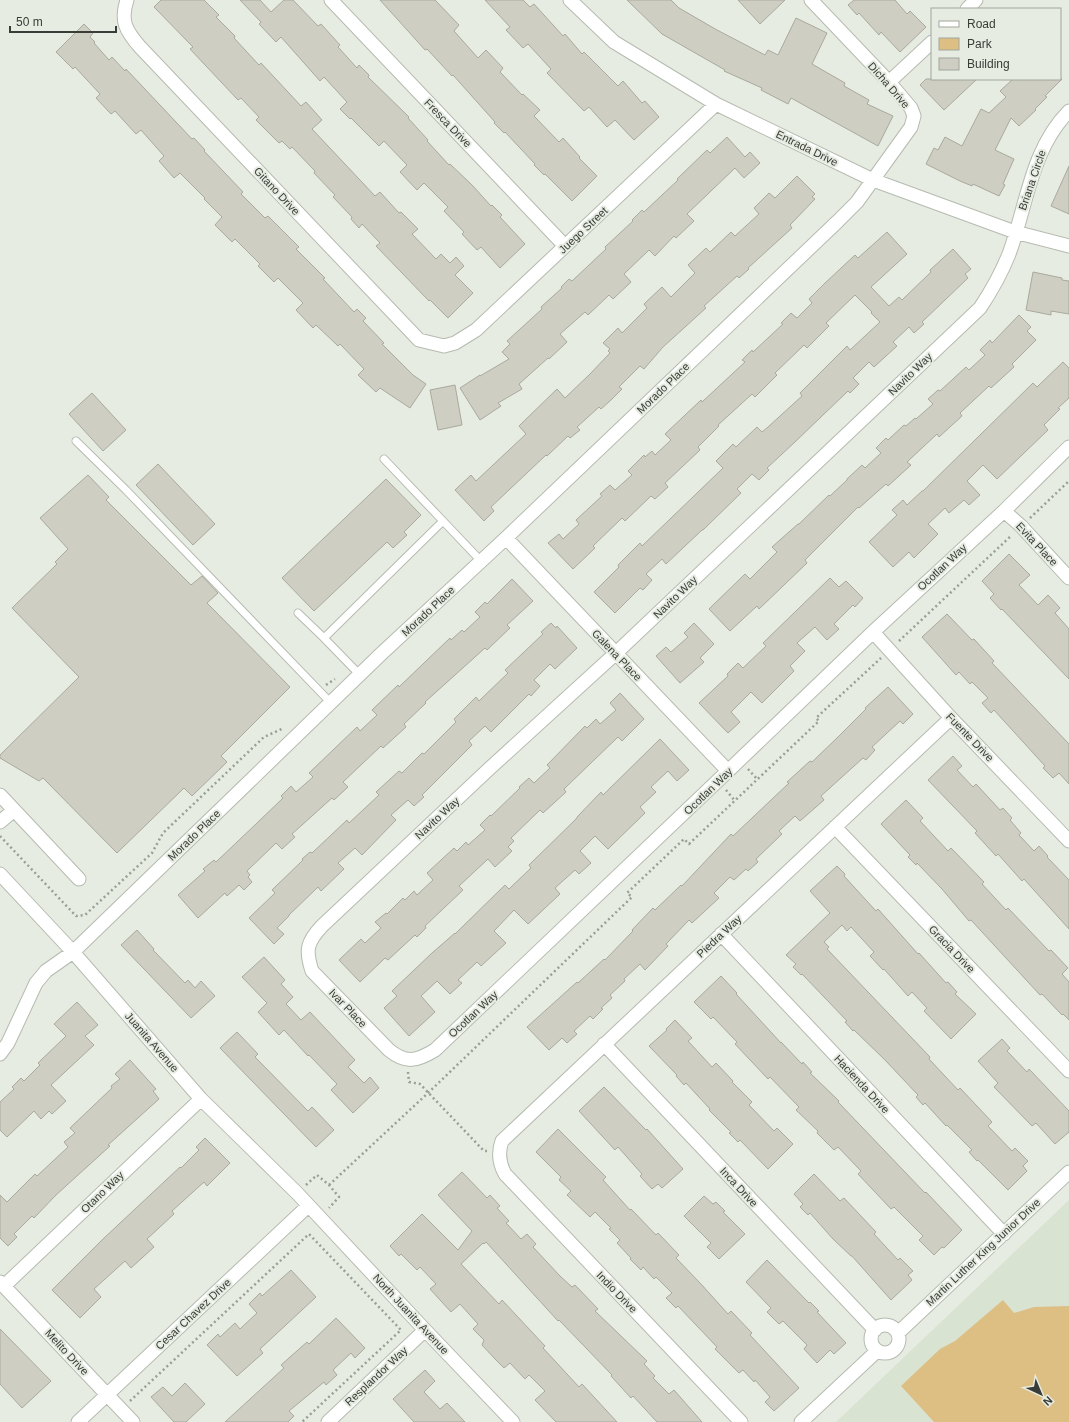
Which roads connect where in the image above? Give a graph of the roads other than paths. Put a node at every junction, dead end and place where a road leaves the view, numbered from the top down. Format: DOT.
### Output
graph roads {
  1 [pos="127,0"];
  2 [pos="332,0"];
  3 [pos="570,0"];
  4 [pos="810,0"];
  5 [pos="976,0"];
  6 [pos="968,8"];
  7 [pos="931,43"];
  8 [pos="888,82"];
  9 [pos="716,104"];
  10 [pos="1069,111"];
  11 [pos="873,180"];
  12 [pos="1015,232"];
  13 [pos="565,246"];
  14 [pos="1069,246"];
  15 [pos="444,346"];
  16 [pos="76,441"];
  17 [pos="1069,448"];
  18 [pos="384,459"];
  19 [pos="1004,511"];
  20 [pos="443,521"];
  21 [pos="506,538"];
  22 [pos="481,561"];
  23 [pos="1069,578"];
  24 [pos="298,613"];
  25 [pos="873,632"];
  26 [pos="324,638"];
  27 [pos="615,654"];
  28 [pos="360,675"];
  29 [pos="331,703"];
  30 [pos="951,718"];
  31 [pos="728,771"];
  32 [pos="0,795"];
  33 [pos="14,810"];
  34 [pos="0,822"];
  35 [pos="835,827"];
  36 [pos="1069,841"];
  37 [pos="0,874"];
  38 [pos="79,879"];
  39 [pos="721,934"];
  40 [pos="309,944"];
  41 [pos="73,952"];
  42 [pos="604,1044"];
  43 [pos="0,1054"];
  44 [pos="406,1060"];
  45 [pos="1069,1071"];
  46 [pos="201,1099"];
  47 [pos="499,1155"];
  48 [pos="1069,1172"];
  49 [pos="308,1206"];
  50 [pos="1004,1234"];
  51 [pos="2,1284"];
  52 [pos="425,1330"];
  53 [pos="875,1330"];
  54 [pos="898,1333"];
  55 [pos="877,1351"];
  56 [pos="107,1394"];
  57 [pos="78,1422"];
  58 [pos="133,1422"];
  59 [pos="328,1422"];
  60 [pos="514,1422"];
  61 [pos="742,1422"];
  62 [pos="801,1422"];
  1 -- 15 [label="street, Gitano Drive"];
  2 -- 13 [label="street, Fresca Drive"];
  3 -- 9 [label="street, Entrada Drive"];
  4 -- 8 [label="street, Dicha Drive"];
  5 -- 6 [label="street"];
  7 -- 8 [label="street"];
  8 -- 11 [label="street, Dicha Drive"];
  9 -- 11 [label="street, Entrada Drive"];
  9 -- 13 [label="street, Juego Street"];
  10 -- 12 [label="street, Briana Circle"];
  11 -- 12 [label="street, Entrada Drive"];
  11 -- 21 [label="street, Morado Place"];
  12 -- 14 [label="street, Entrada Drive"];
  12 -- 27 [label="street, Navito Way"];
  13 -- 15 [label="street, Juego Street"];
  16 -- 29 [label="lane"];
  17 -- 19 [label="street, Ocotlan Way"];
  18 -- 20 [label="lane"];
  19 -- 23 [label="street, Evita Place"];
  19 -- 25 [label="street, Ocotlan Way"];
  20 -- 22 [label="lane"];
  20 -- 26 [label="lane"];
  21 -- 22 [label="street, Morado Place"];
  21 -- 27 [label="street, Galena Place"];
  22 -- 28 [label="street, Morado Place"];
  24 -- 26 [label="lane"];
  25 -- 30 [label="street, Fuente Drive"];
  25 -- 31 [label="street, Ocotlan Way"];
  26 -- 28 [label="lane"];
  27 -- 31 [label="street, Galena Place"];
  27 -- 40 [label="street, Navito Way"];
  28 -- 29 [label="street, Morado Place"];
  29 -- 41 [label="street, Morado Place"];
  30 -- 35 [label="street, Piedra Way"];
  30 -- 36 [label="street, Fuente Drive"];
  31 -- 44 [label="street, Ocotlan Way"];
  32 -- 33 [label="street"];
  33 -- 34 [label="street"];
  33 -- 38 [label="street"];
  35 -- 39 [label="street, Piedra Way"];
  35 -- 45 [label="street, Gracia Drive"];
  37 -- 41 [label="street, Juanita Avenue"];
  39 -- 42 [label="street, Piedra Way"];
  39 -- 50 [label="street, Hacienda Drive"];
  40 -- 44 [label="street, Ivar Place"];
  41 -- 43 [label="street, Morado Place"];
  41 -- 46 [label="street, Juanita Avenue"];
  42 -- 47 [label="street, Piedra Way"];
  42 -- 53 [label="street, Inca Drive"];
  46 -- 49 [label="street, Juanita Avenue"];
  46 -- 51 [label="street, Otano Way"];
  47 -- 61 [label="street, Indio Drive"];
  48 -- 50 [label="street, Martin Luther King Junior Drive"];
  49 -- 52 [label="street, North Juanita Avenue"];
  49 -- 56 [label="street, Cesar Chavez Drive"];
  50 -- 54 [label="street, Martin Luther King Junior Drive"];
  51 -- 56 [label="street, Melito Drive"];
  52 -- 59 [label="street, Resplandor Way"];
  52 -- 60 [label="street, North Juanita Avenue"];
  53 -- 54 [label="street"];
  53 -- 55 [label="street"];
  54 -- 55 [label="street"];
  55 -- 62 [label="street"];
  56 -- 57 [label="street, Cesar Chavez Drive"];
  56 -- 58 [label="street, Melito Drive"];
}
